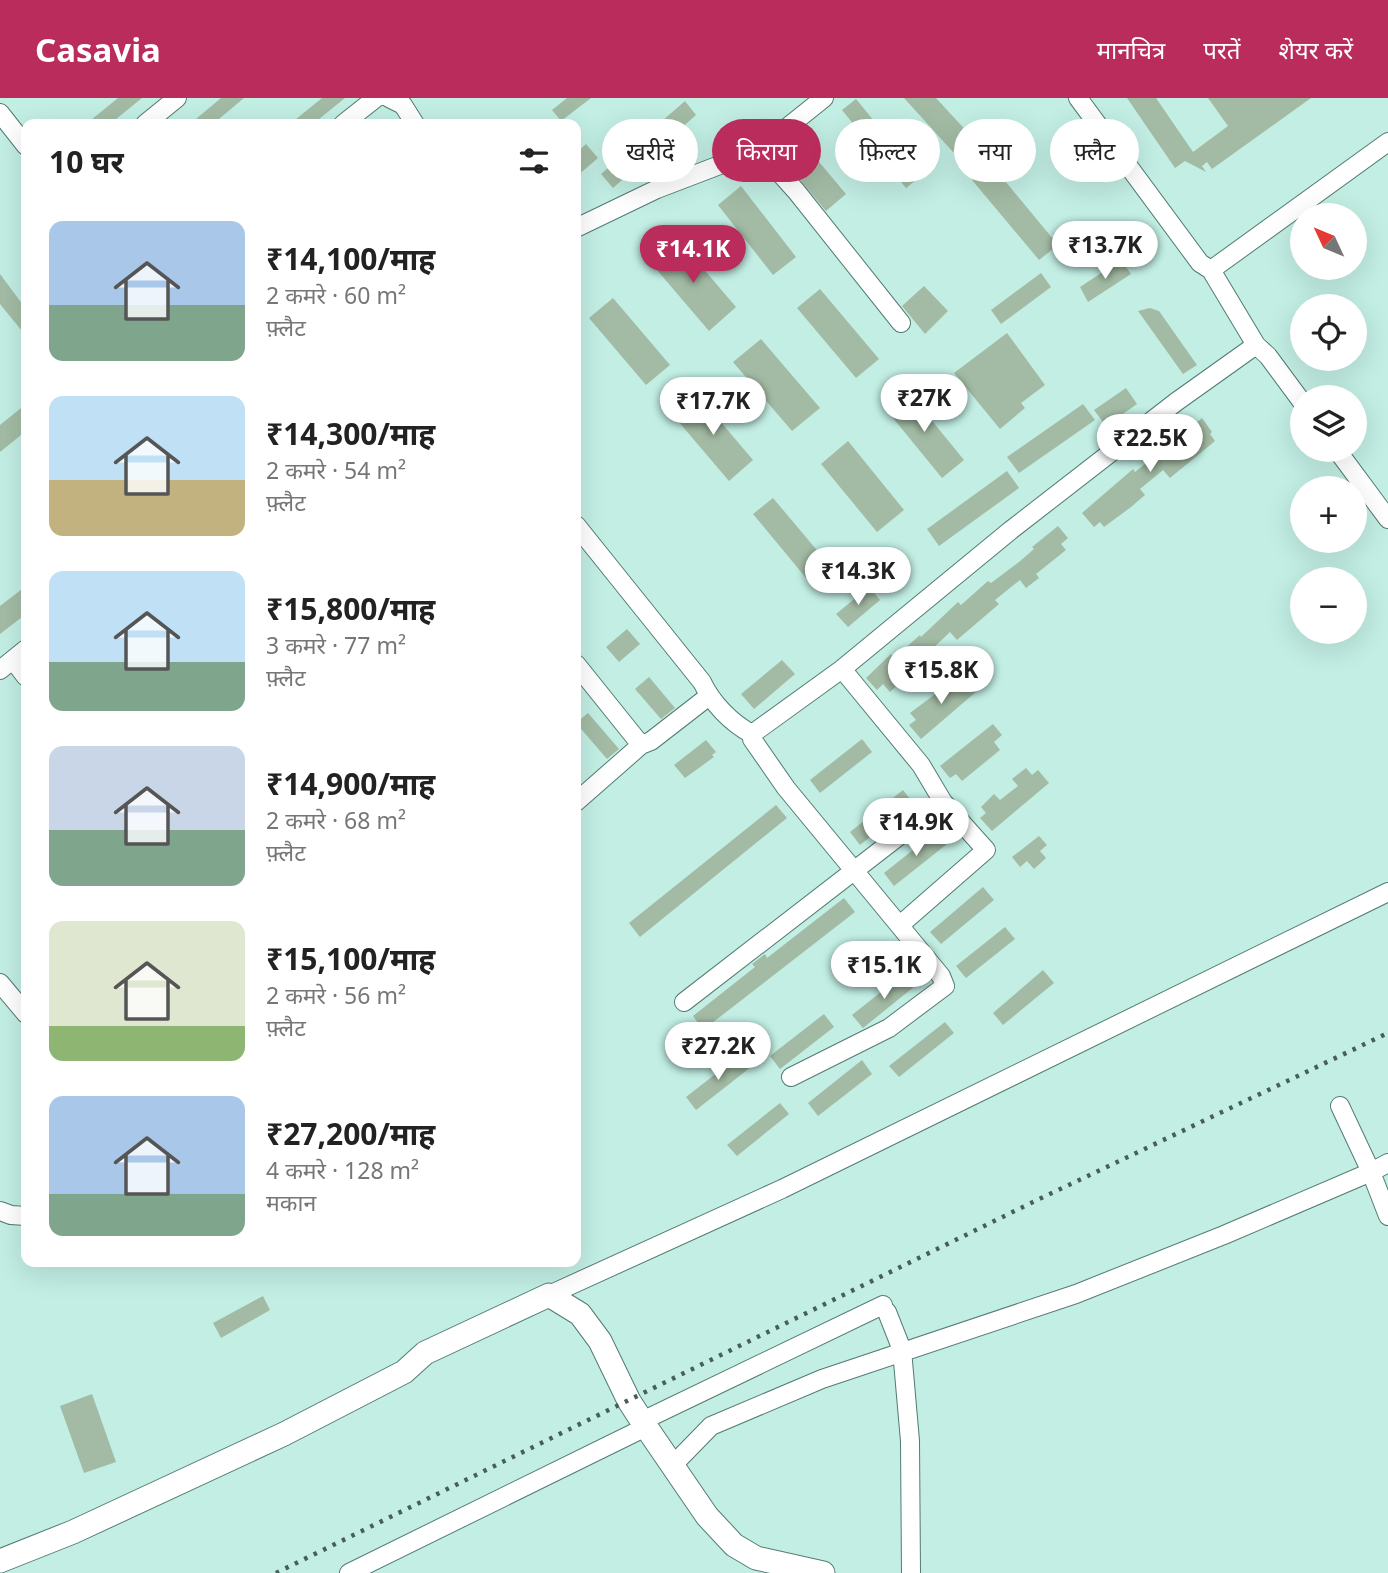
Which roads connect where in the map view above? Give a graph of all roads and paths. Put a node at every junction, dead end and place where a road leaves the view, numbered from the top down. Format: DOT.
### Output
graph roads {
  1 [pos="177,98"];
  2 [pos="376,98"];
  3 [pos="824,98"];
  4 [pos="1078,98"];
  5 [pos="401,100"];
  6 [pos="0,113"];
  7 [pos="151,119"];
  8 [pos="349,119"];
  9 [pos="412,119"];
  10 [pos="798,119"];
  11 [pos="21,140"];
  12 [pos="1388,142"];
  13 [pos="712,168"];
  14 [pos="788,182"];
  15 [pos="581,226"];
  16 [pos="1211,271"];
  17 [pos="901,323"];
  18 [pos="1255,345"];
  19 [pos="1290,386"];
  20 [pos="1346,462"];
  21 [pos="1388,519"];
  22 [pos="581,531"];
  23 [pos="842,669"];
  24 [pos="581,670"];
  25 [pos="709,696"];
  26 [pos="752,734"];
  27 [pos="641,745"];
  28 [pos="581,798"];
  29 [pos="943,802"];
  30 [pos="853,872"];
  31 [pos="1388,892"];
  32 [pos="900,925"];
  33 [pos="0,983"];
  34 [pos="684,1002"];
  35 [pos="21,1008"];
  36 [pos="791,1077"];
  37 [pos="1340,1106"];
  38 [pos="1388,1163"];
  39 [pos="1371,1171"];
  40 [pos="0,1211"];
  41 [pos="21,1216"];
  42 [pos="1388,1216"];
  43 [pos="549,1295"];
  44 [pos="902,1350"];
  45 [pos="425,1353"];
  46 [pos="644,1424"];
  47 [pos="673,1465"];
  48 [pos="0,1547"];
  49 [pos="0,1561"];
  50 [pos="800,1570"];
  51 [pos="349,1573"];
  52 [pos="823,1573"];
  53 [pos="911,1573"];
  1 -- 7 [label="street"];
  2 -- 8 [label="street"];
  3 -- 10 [label="street"];
  4 -- 16 [label="street"];
  5 -- 9 [label="street"];
  6 -- 11 [label="street"];
  12 -- 16 [label="street"];
  13 -- 15 [label="street"];
  14 -- 17 [label="street"];
  16 -- 18 [label="street"];
  18 -- 19 [label="street"];
  18 -- 23 [label="street"];
  20 -- 21 [label="street"];
  22 -- 25 [label="street"];
  23 -- 26 [label="street"];
  23 -- 29 [label="street"];
  24 -- 27 [label="street"];
  25 -- 26 [label="street"];
  25 -- 27 [label="street"];
  26 -- 30 [label="street"];
  27 -- 28 [label="street"];
  29 -- 30 [label="street"];
  29 -- 32 [label="street"];
  30 -- 32 [label="street"];
  30 -- 34 [label="street"];
  31 -- 43 [label="street"];
  32 -- 36 [label="street"];
  33 -- 35 [label="street"];
  37 -- 39 [label="street"];
  38 -- 39 [label="street"];
  39 -- 42 [label="street"];
  39 -- 44 [label="street"];
  40 -- 41 [label="street"];
  43 -- 45 [label="main road"];
  43 -- 46 [label="main road"];
  44 -- 46 [label="street"];
  44 -- 47 [label="street"];
  44 -- 53 [label="street"];
  45 -- 48 [label="main road"];
  45 -- 49 [label="main road"];
  46 -- 47 [label="main road"];
  46 -- 51 [label="street"];
  47 -- 50 [label="main road"];
  50 -- 52 [label="main road"];
}
